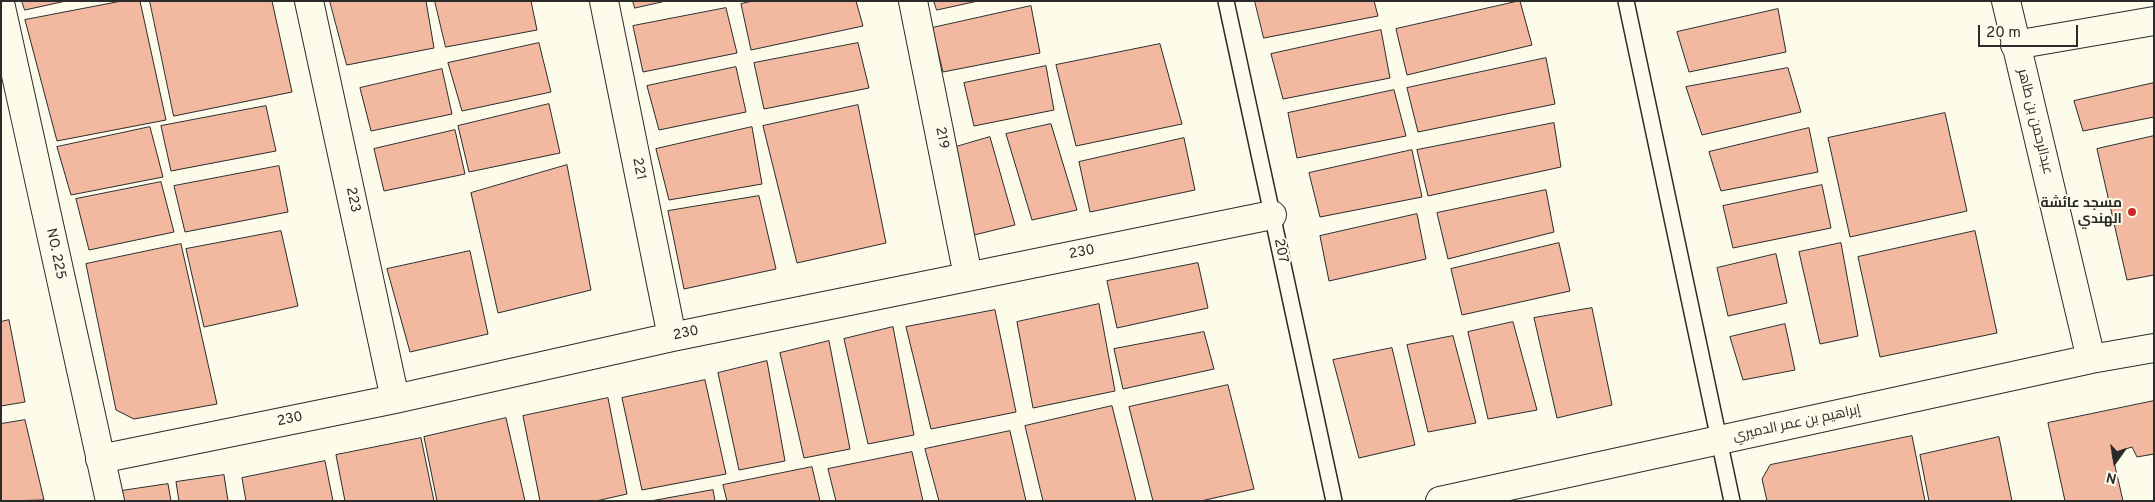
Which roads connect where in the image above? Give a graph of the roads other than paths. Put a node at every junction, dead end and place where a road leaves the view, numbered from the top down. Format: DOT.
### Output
graph roads {
  1 [pos="309,1"];
  2 [pos="604,1"];
  3 [pos="913,1"];
  4 [pos="1226,1"];
  5 [pos="1626,1"];
  6 [pos="2006,1"];
  7 [pos="1,7"];
  8 [pos="2154,21"];
  9 [pos="2015,45"];
  10 [pos="1272,215"];
  11 [pos="968,276"];
  12 [pos="672,337"];
  13 [pos="2154,348"];
  14 [pos="2092,359"];
  15 [pos="395,399"];
  16 [pos="1719,441"];
  17 [pos="100,459"];
  18 [pos="110,501"];
  19 [pos="1334,501"];
  20 [pos="1440,501"];
  21 [pos="1732,501"];
  1 -- 15 [label="street, 223"];
  2 -- 12 [label="street, 221"];
  3 -- 11 [label="street, 219"];
  4 -- 10 [label="lane, 207"];
  5 -- 16 [label="lane"];
  6 -- 9 [label="street, عبدالرحمن بن طاهر"];
  7 -- 17 [label="street, NO. 225"];
  8 -- 9 [label="street"];
  9 -- 14 [label="street, عبدالرحمن بن طاهر"];
  10 -- 11 [label="street, 230"];
  10 -- 19 [label="lane, 207"];
  11 -- 12 [label="street, 230"];
  12 -- 15 [label="street, 230"];
  13 -- 14 [label="street, إبراهيم بن عمر الدميري"];
  14 -- 16 [label="street, إبراهيم بن عمر الدميري"];
  15 -- 17 [label="street, 230"];
  16 -- 20 [label="street, إبراهيم بن عمر الدميري"];
  16 -- 21 [label="lane"];
  17 -- 18 [label="street, NO. 225"];
}
